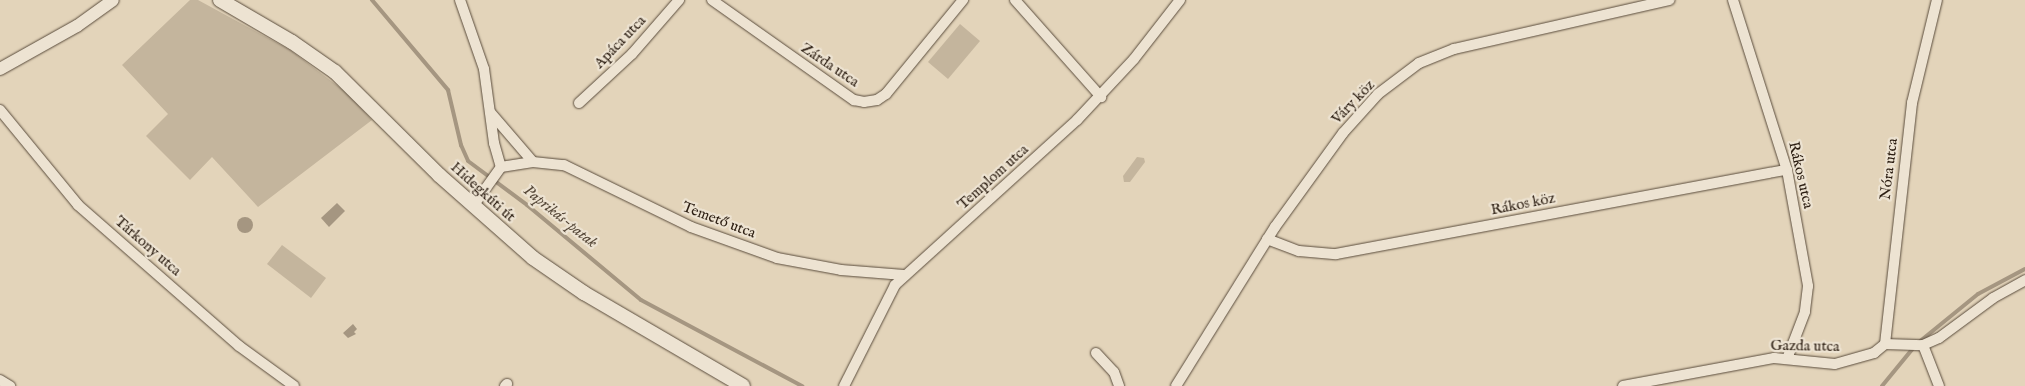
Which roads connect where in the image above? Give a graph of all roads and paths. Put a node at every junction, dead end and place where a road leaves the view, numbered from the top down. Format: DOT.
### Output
graph roads {
  1 [pos="113,0"];
  2 [pos="220,0"];
  3 [pos="460,0"];
  4 [pos="679,0"];
  5 [pos="712,0"];
  6 [pos="963,0"];
  7 [pos="1015,0"];
  8 [pos="1180,0"];
  9 [pos="1669,0"];
  10 [pos="1733,0"];
  11 [pos="1937,0"];
  12 [pos="0,69"];
  13 [pos="1101,97"];
  14 [pos="579,103"];
  15 [pos="0,110"];
  16 [pos="490,112"];
  17 [pos="533,162"];
  18 [pos="1787,170"];
  19 [pos="499,171"];
  20 [pos="473,206"];
  21 [pos="1267,239"];
  22 [pos="904,275"];
  23 [pos="2025,280"];
  24 [pos="1885,344"];
  25 [pos="1923,345"];
  26 [pos="1096,353"];
  27 [pos="1787,359"];
  28 [pos="0,380"];
  29 [pos="10,386"];
  30 [pos="294,386"];
  31 [pos="743,386"];
  32 [pos="844,386"];
  33 [pos="1119,386"];
  34 [pos="1176,386"];
  35 [pos="1623,386"];
  36 [pos="1938,386"];
  1 -- 12 [label="street"];
  2 -- 20 [label="main road, Hidegkúti út"];
  3 -- 16 [label="street"];
  4 -- 14 [label="street, Apáca utca"];
  5 -- 6 [label="street, Zárda utca"];
  7 -- 13 [label="street"];
  8 -- 13 [label="street, Templom utca"];
  9 -- 21 [label="street, Váry köz"];
  10 -- 18 [label="street, Rákos utca"];
  11 -- 24 [label="street, Nóra utca"];
  13 -- 22 [label="street, Templom utca"];
  15 -- 30 [label="street, Tárkony utca"];
  16 -- 17 [label="street"];
  16 -- 19 [label="street"];
  17 -- 19 [label="street, Temető utca"];
  17 -- 22 [label="street, Temető utca"];
  18 -- 21 [label="street, Rákos köz"];
  18 -- 27 [label="street, Rákos utca"];
  19 -- 20 [label="street"];
  20 -- 31 [label="main road, Hidegkúti út"];
  21 -- 34 [label="street, Váry köz"];
  22 -- 32 [label="street, Templom utca"];
  23 -- 25 [label="street"];
  24 -- 25 [label="street"];
  24 -- 27 [label="street, Gazda utca"];
  25 -- 36 [label="street"];
  26 -- 33 [label="street"];
  27 -- 35 [label="street, Gazda utca"];
  28 -- 29 [label="street"];
}
